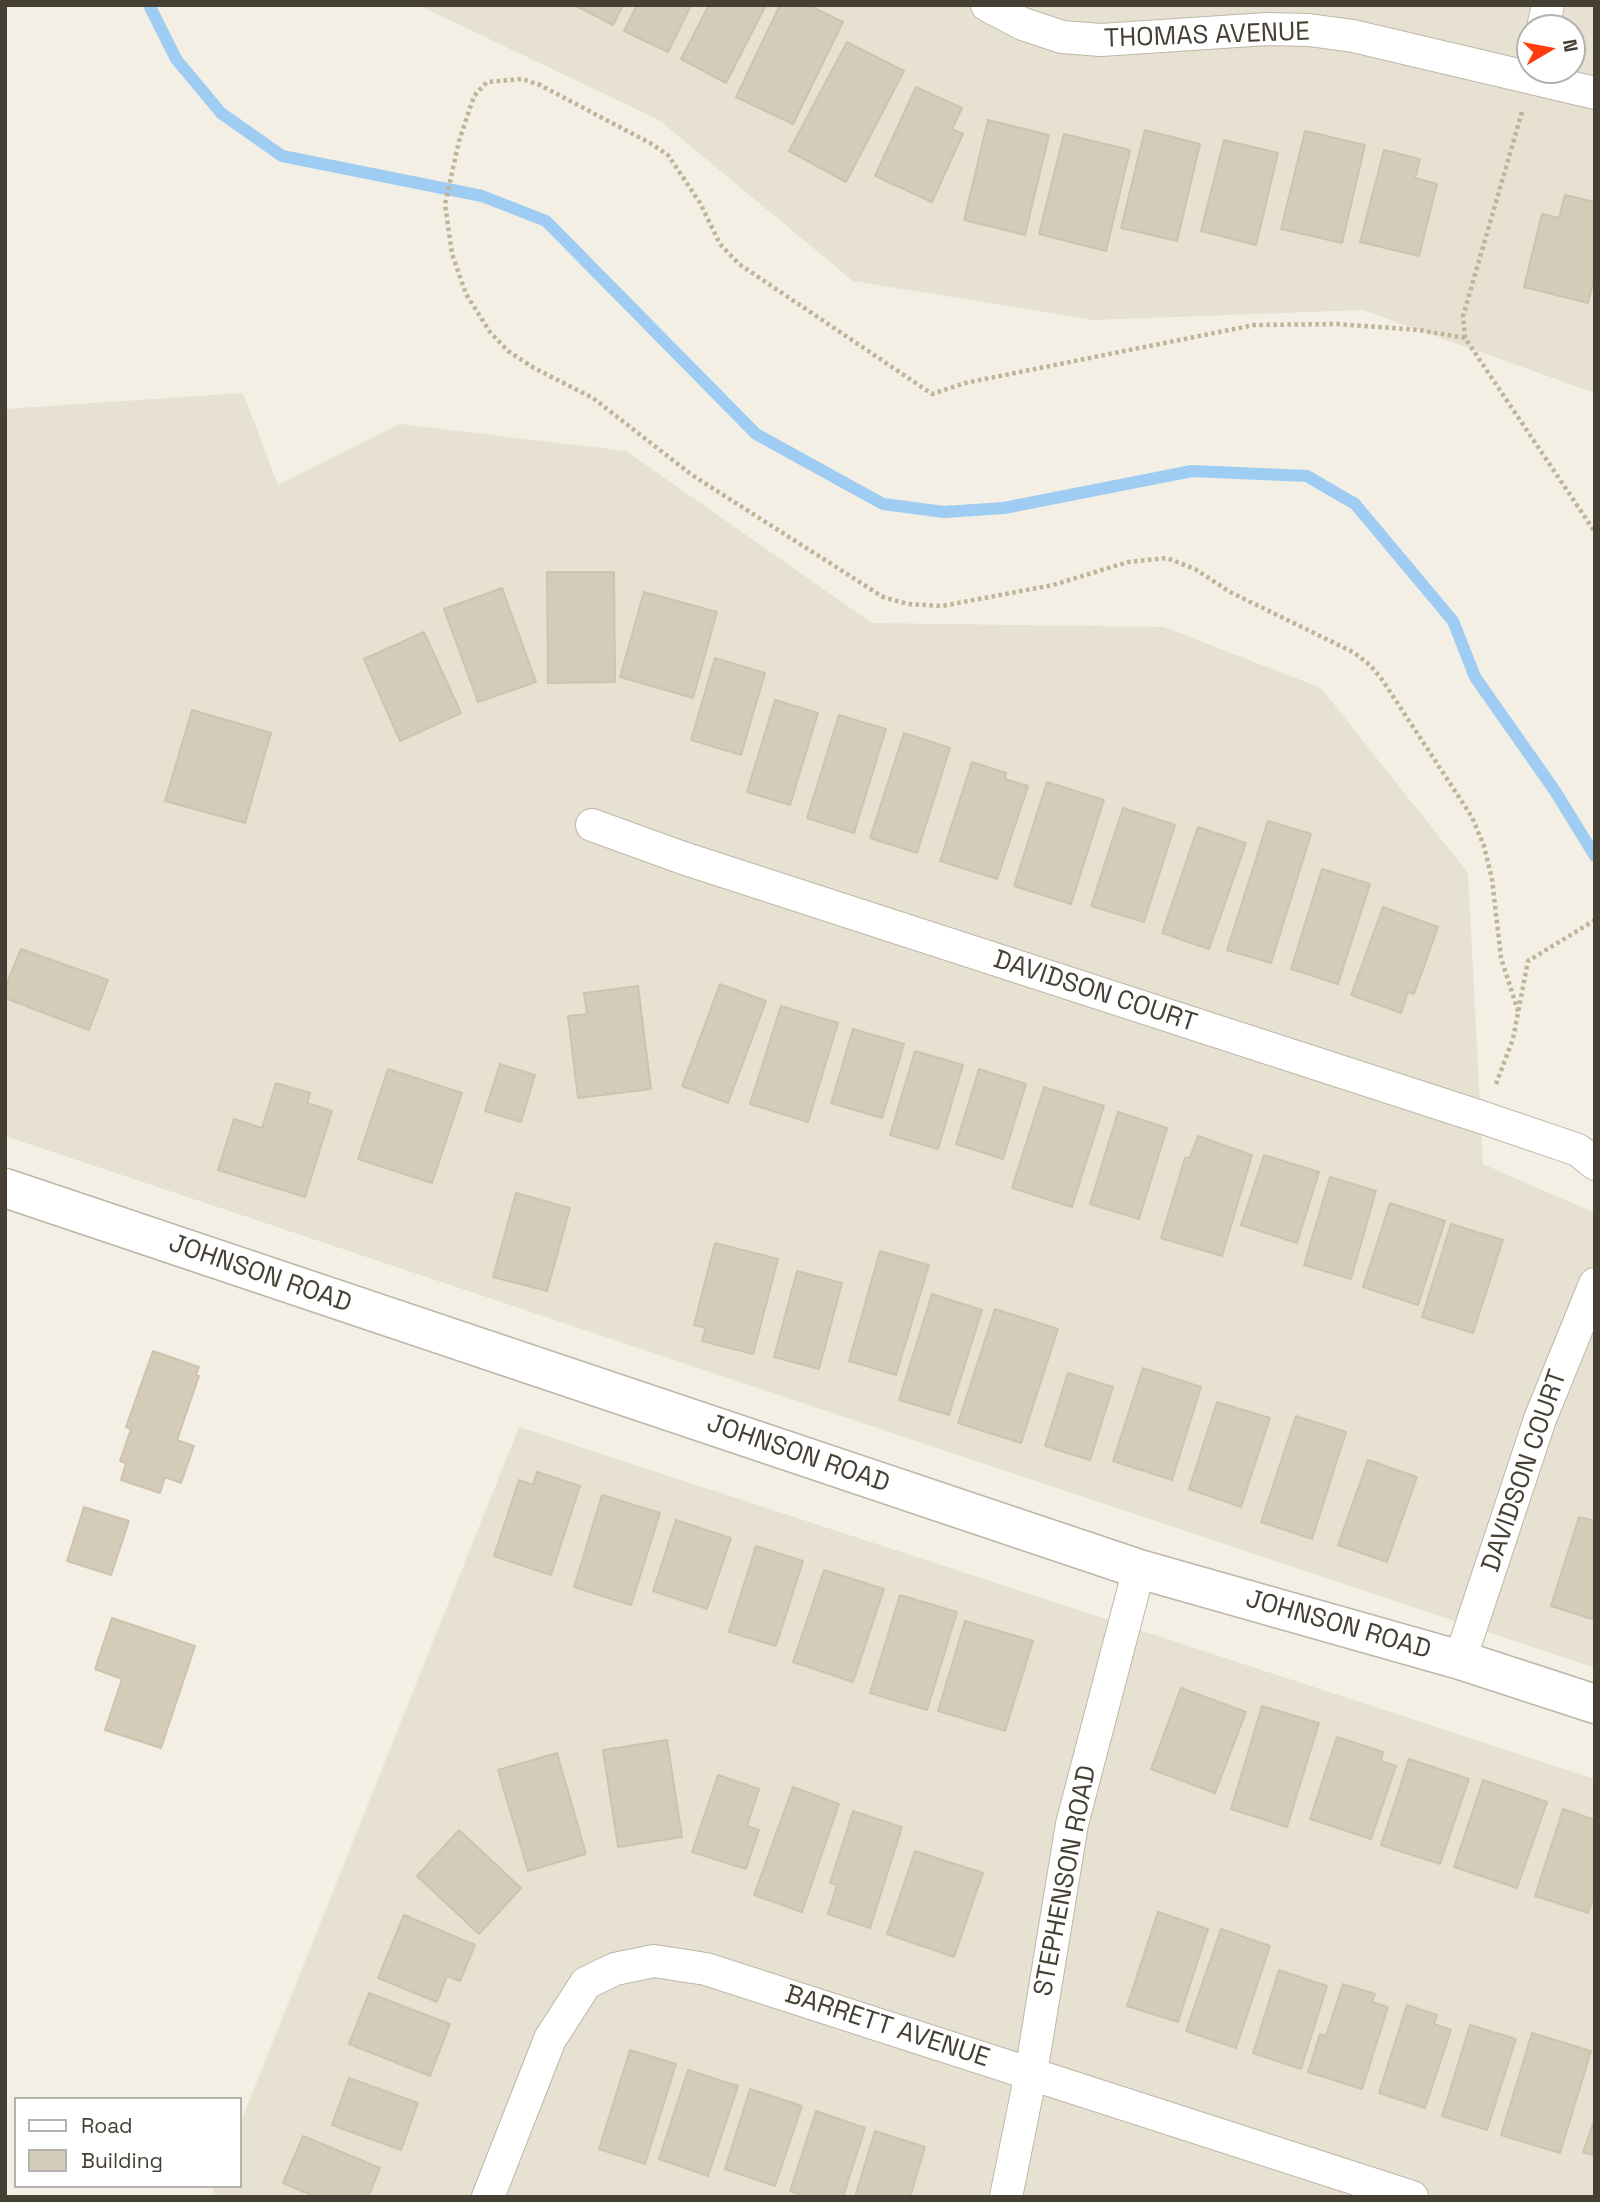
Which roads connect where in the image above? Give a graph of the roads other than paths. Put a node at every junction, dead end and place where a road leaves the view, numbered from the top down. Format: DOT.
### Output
graph roads {
  1 [pos="987,5"];
  2 [pos="1516,70"];
  3 [pos="1566,84"];
  4 [pos="1595,93"];
  5 [pos="592,825"];
  6 [pos="1595,1164"];
  7 [pos="5,1188"];
  8 [pos="1595,1284"];
  9 [pos="1139,1569"];
  10 [pos="1460,1660"];
  11 [pos="1595,1704"];
  12 [pos="1031,2073"];
  13 [pos="488,2197"];
  14 [pos="1006,2197"];
  15 [pos="1412,2197"];
  1 -- 2 [label="street, THOMAS AVENUE"];
  3 -- 4 [label="street, THOMAS AVENUE"];
  5 -- 6 [label="street, DAVIDSON COURT"];
  7 -- 9 [label="street, JOHNSON ROAD"];
  8 -- 10 [label="street, DAVIDSON COURT"];
  9 -- 10 [label="street, JOHNSON ROAD"];
  9 -- 12 [label="street, STEPHENSON ROAD"];
  10 -- 11 [label="street, JOHNSON ROAD"];
  12 -- 13 [label="street, BARRETT AVENUE"];
  12 -- 14 [label="street, STEPHENSON ROAD"];
  12 -- 15 [label="street, BARRETT AVENUE"];
}
